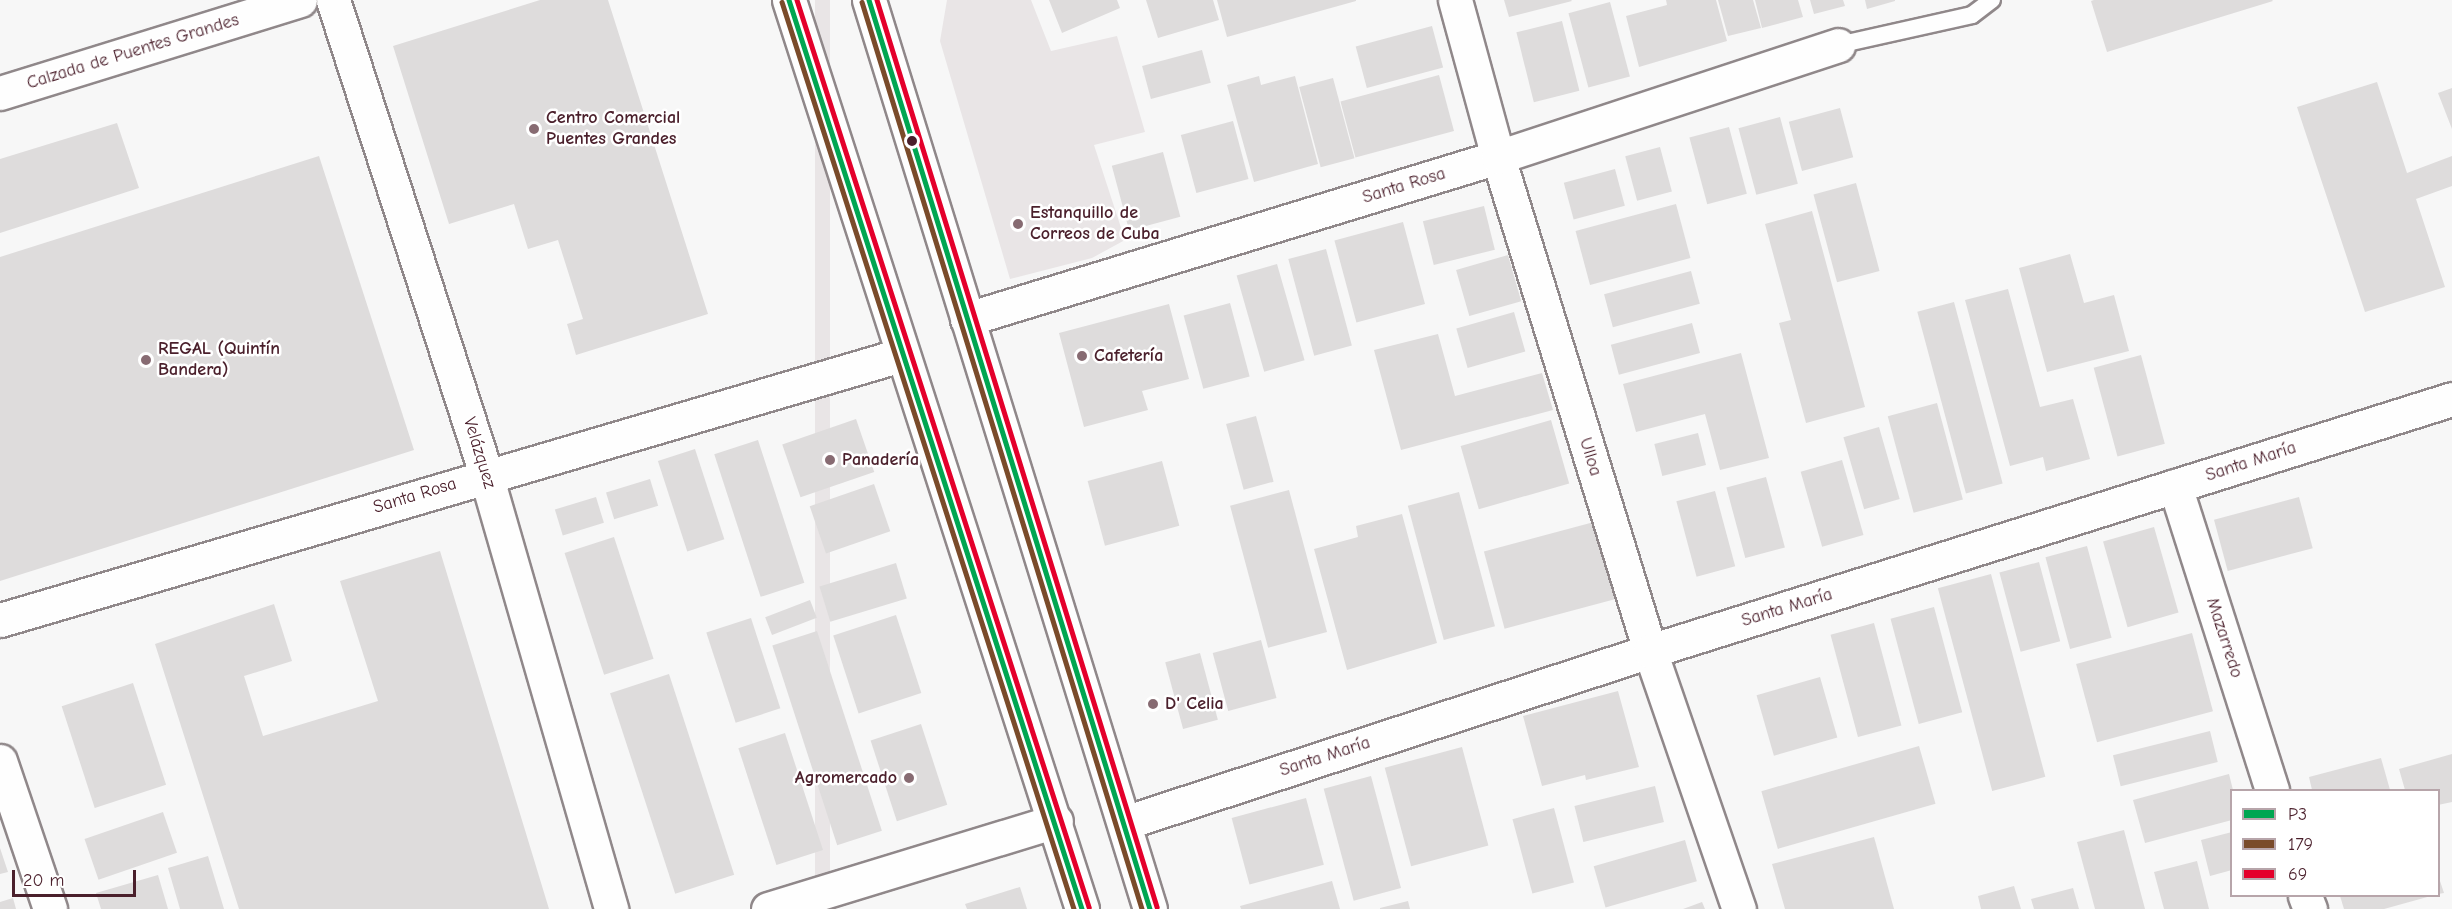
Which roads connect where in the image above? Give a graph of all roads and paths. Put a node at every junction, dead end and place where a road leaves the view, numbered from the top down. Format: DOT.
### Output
graph roads {
  1 [pos="300,0"];
  2 [pos="333,0"];
  3 [pos="869,0"];
  4 [pos="893,0"];
  5 [pos="1455,0"];
  6 [pos="1992,0"];
  7 [pos="787,4"];
  8 [pos="1838,45"];
  9 [pos="887,52"];
  10 [pos="0,93"];
  11 [pos="1498,157"];
  12 [pos="967,319"];
  13 [pos="901,355"];
  14 [pos="2452,399"];
  15 [pos="486,475"];
  16 [pos="2175,486"];
  17 [pos="0,621"];
  18 [pos="1650,651"];
  19 [pos="0,761"];
  20 [pos="2272,789"];
  21 [pos="1056,821"];
  22 [pos="1124,823"];
  23 [pos="50,909"];
  24 [pos="611,909"];
  25 [pos="768,909"];
  26 [pos="1082,909"];
  27 [pos="1150,909"];
  28 [pos="1739,909"];
  1 -- 10 [label="street, Calzada de Puentes Grandes"];
  2 -- 15 [label="street, Velázquez"];
  3 -- 9 [label="street"];
  4 -- 9 [label="street"];
  5 -- 11 [label="street, Ulloa"];
  6 -- 8 [label="lane"];
  7 -- 13 [label="street"];
  8 -- 11 [label="street, Santa Rosa"];
  9 -- 12 [label="street"];
  11 -- 12 [label="street, Santa Rosa"];
  11 -- 18 [label="street, Ulloa"];
  12 -- 22 [label="street"];
  13 -- 15 [label="street, Santa Rosa"];
  13 -- 21 [label="street"];
  14 -- 16 [label="street, Santa María"];
  15 -- 17 [label="street, Santa Rosa"];
  15 -- 24 [label="street, Velázquez"];
  16 -- 18 [label="street, Santa María"];
  16 -- 20 [label="street, Mazarredo"];
  18 -- 22 [label="street, Santa María"];
  18 -- 28 [label="street, Ulloa"];
  19 -- 23 [label="street"];
  21 -- 25 [label="street"];
  21 -- 26 [label="street"];
  22 -- 27 [label="street"];
}
